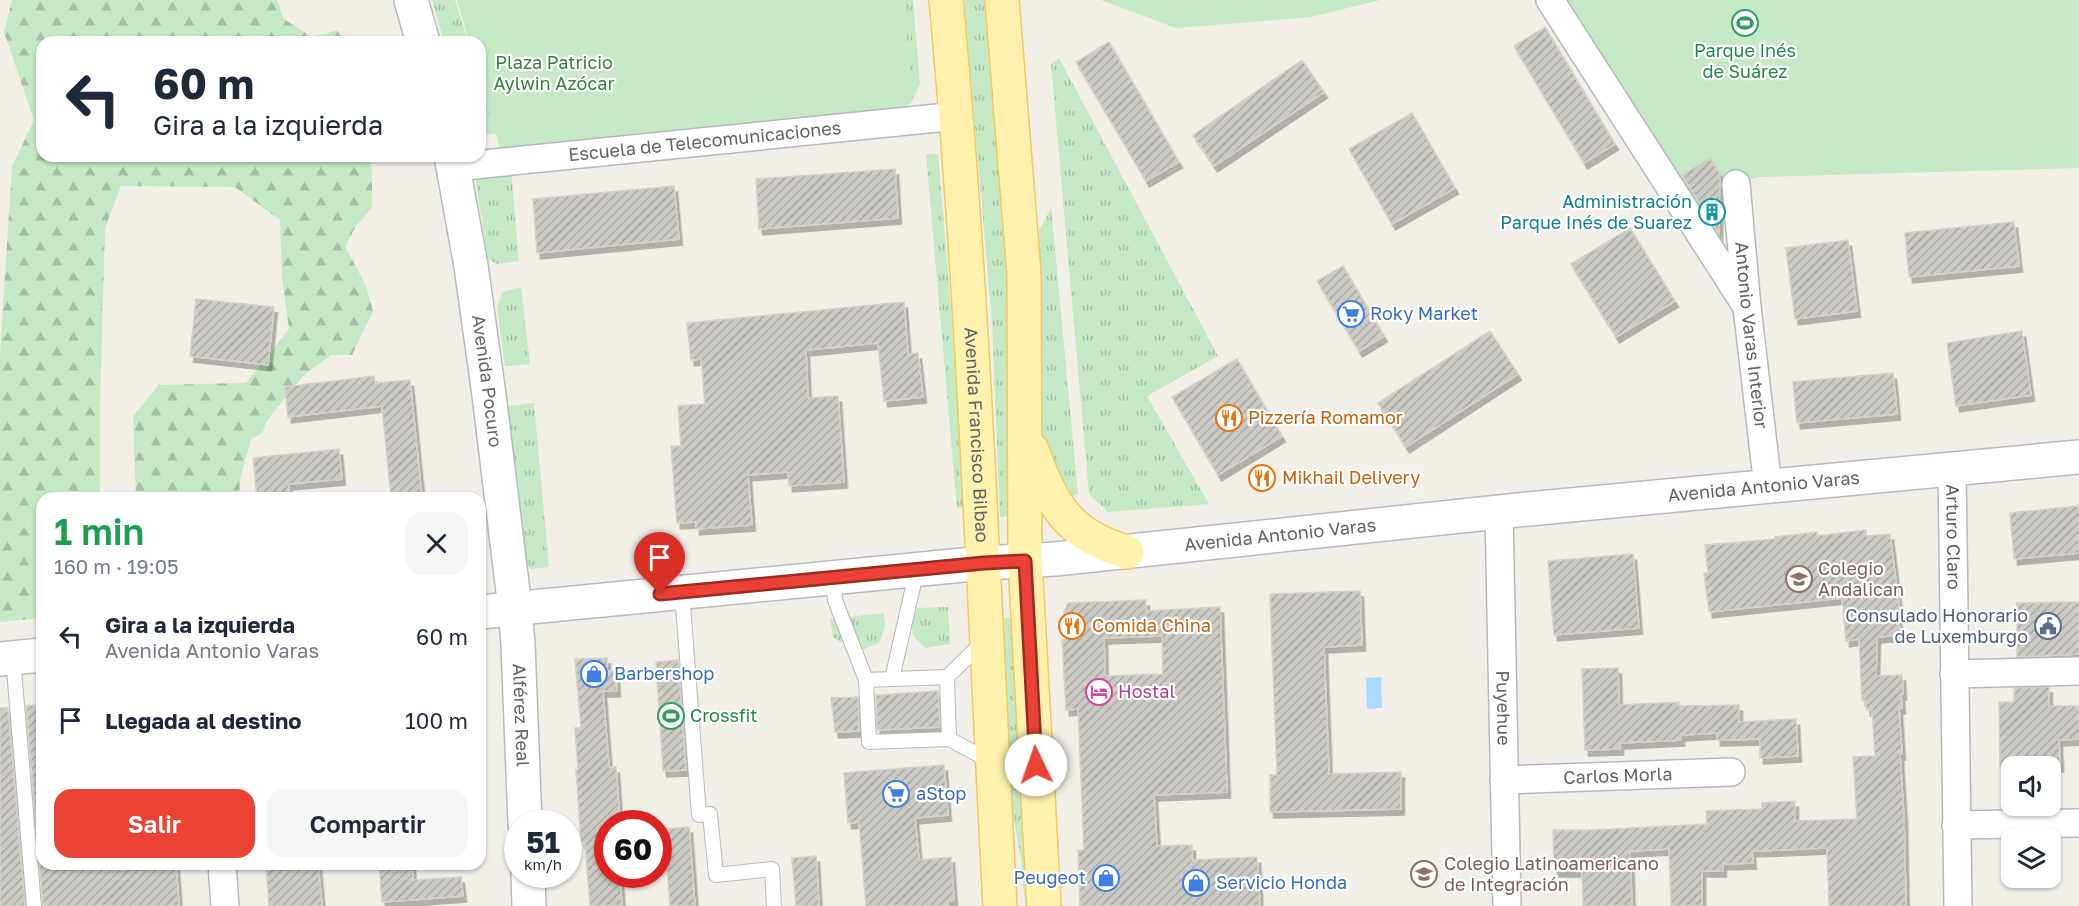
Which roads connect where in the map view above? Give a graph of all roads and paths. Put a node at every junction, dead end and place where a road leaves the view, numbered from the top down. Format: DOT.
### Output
graph roads {
  1 [pos="411,0"];
  2 [pos="946,0"];
  3 [pos="1002,0"];
  4 [pos="1550,0"];
  5 [pos="421,36"];
  6 [pos="957,116"];
  7 [pos="486,158"];
  8 [pos="452,162"];
  9 [pos="1736,184"];
  10 [pos="1747,307"];
  11 [pos="1026,432"];
  12 [pos="2079,457"];
  13 [pos="1952,469"];
  14 [pos="1768,487"];
  15 [pos="1499,512"];
  16 [pos="1127,552"];
  17 [pos="1025,561"];
  18 [pos="984,563"];
  19 [pos="917,570"];
  20 [pos="833,578"];
  21 [pos="682,592"];
  22 [pos="515,608"];
  23 [pos="486,611"];
  24 [pos="986,639"];
  25 [pos="18,657"];
  26 [pos="2079,671"];
  27 [pos="1954,674"];
  28 [pos="947,676"];
  29 [pos="892,679"];
  30 [pos="866,680"];
  31 [pos="949,739"];
  32 [pos="992,762"];
  33 [pos="1731,772"];
  34 [pos="1504,780"];
  35 [pos="524,810"];
  36 [pos="2079,823"];
  37 [pos="1956,825"];
  38 [pos="222,870"];
  39 [pos="528,888"];
  40 [pos="34,906"];
  41 [pos="225,906"];
  42 [pos="529,906"];
  43 [pos="774,906"];
  44 [pos="1000,906"];
  45 [pos="1044,906"];
  46 [pos="1507,906"];
  47 [pos="1958,906"];
  1 -- 5 [label="main road"];
  2 -- 6 [label="main road, Avenida Francisco Bilbao"];
  3 -- 11 [label="main road"];
  4 -- 10 [label="street"];
  6 -- 7 [label="street, Escuela de Telecomunicaciones"];
  6 -- 18 [label="main road, Avenida Francisco Bilbao"];
  8 -- 22 [label="main road, Avenida Pocuro"];
  9 -- 10 [label="street, Antonio Varas Interior"];
  10 -- 14 [label="street, Antonio Varas Interior"];
  11 -- 16 [label="main road"];
  11 -- 17 [label="main road"];
  12 -- 13 [label="main road, Avenida Antonio Varas"];
  13 -- 14 [label="main road, Avenida Antonio Varas"];
  13 -- 27 [label="street, Arturo Claro"];
  14 -- 15 [label="main road, Avenida Antonio Varas"];
  15 -- 16 [label="main road, Avenida Antonio Varas"];
  15 -- 34 [label="street, Puyehue"];
  16 -- 17 [label="main road, Avenida Antonio Varas"];
  17 -- 18 [label="main road, Avenida Antonio Varas"];
  17 -- 45 [label="main road"];
  18 -- 19 [label="main road, Avenida Antonio Varas"];
  18 -- 24 [label="main road, Avenida Francisco Bilbao"];
  19 -- 20 [label="main road, Avenida Antonio Varas"];
  19 -- 29 [label="lane"];
  20 -- 21 [label="main road, Avenida Antonio Varas"];
  20 -- 30 [label="lane"];
  21 -- 22 [label="main road, Avenida Antonio Varas"];
  21 -- 43 [label="lane"];
  22 -- 23 [label="main road, Avenida Antonio Varas"];
  22 -- 35 [label="main road, Alférez Real"];
  24 -- 28 [label="lane"];
  24 -- 32 [label="main road, Avenida Francisco Bilbao"];
  25 -- 40 [label="lane"];
  26 -- 27 [label="street"];
  27 -- 37 [label="street, Arturo Claro"];
  28 -- 29 [label="lane"];
  28 -- 31 [label="lane"];
  29 -- 30 [label="lane"];
  30 -- 31 [label="lane"];
  31 -- 32 [label="lane"];
  32 -- 44 [label="main road, Avenida Francisco Bilbao"];
  33 -- 34 [label="street, Carlos Morla"];
  34 -- 46 [label="street, Puyehue"];
  36 -- 37 [label="street"];
  37 -- 47 [label="street, Arturo Claro"];
  38 -- 41 [label="street"];
  39 -- 42 [label="main road"];
}
